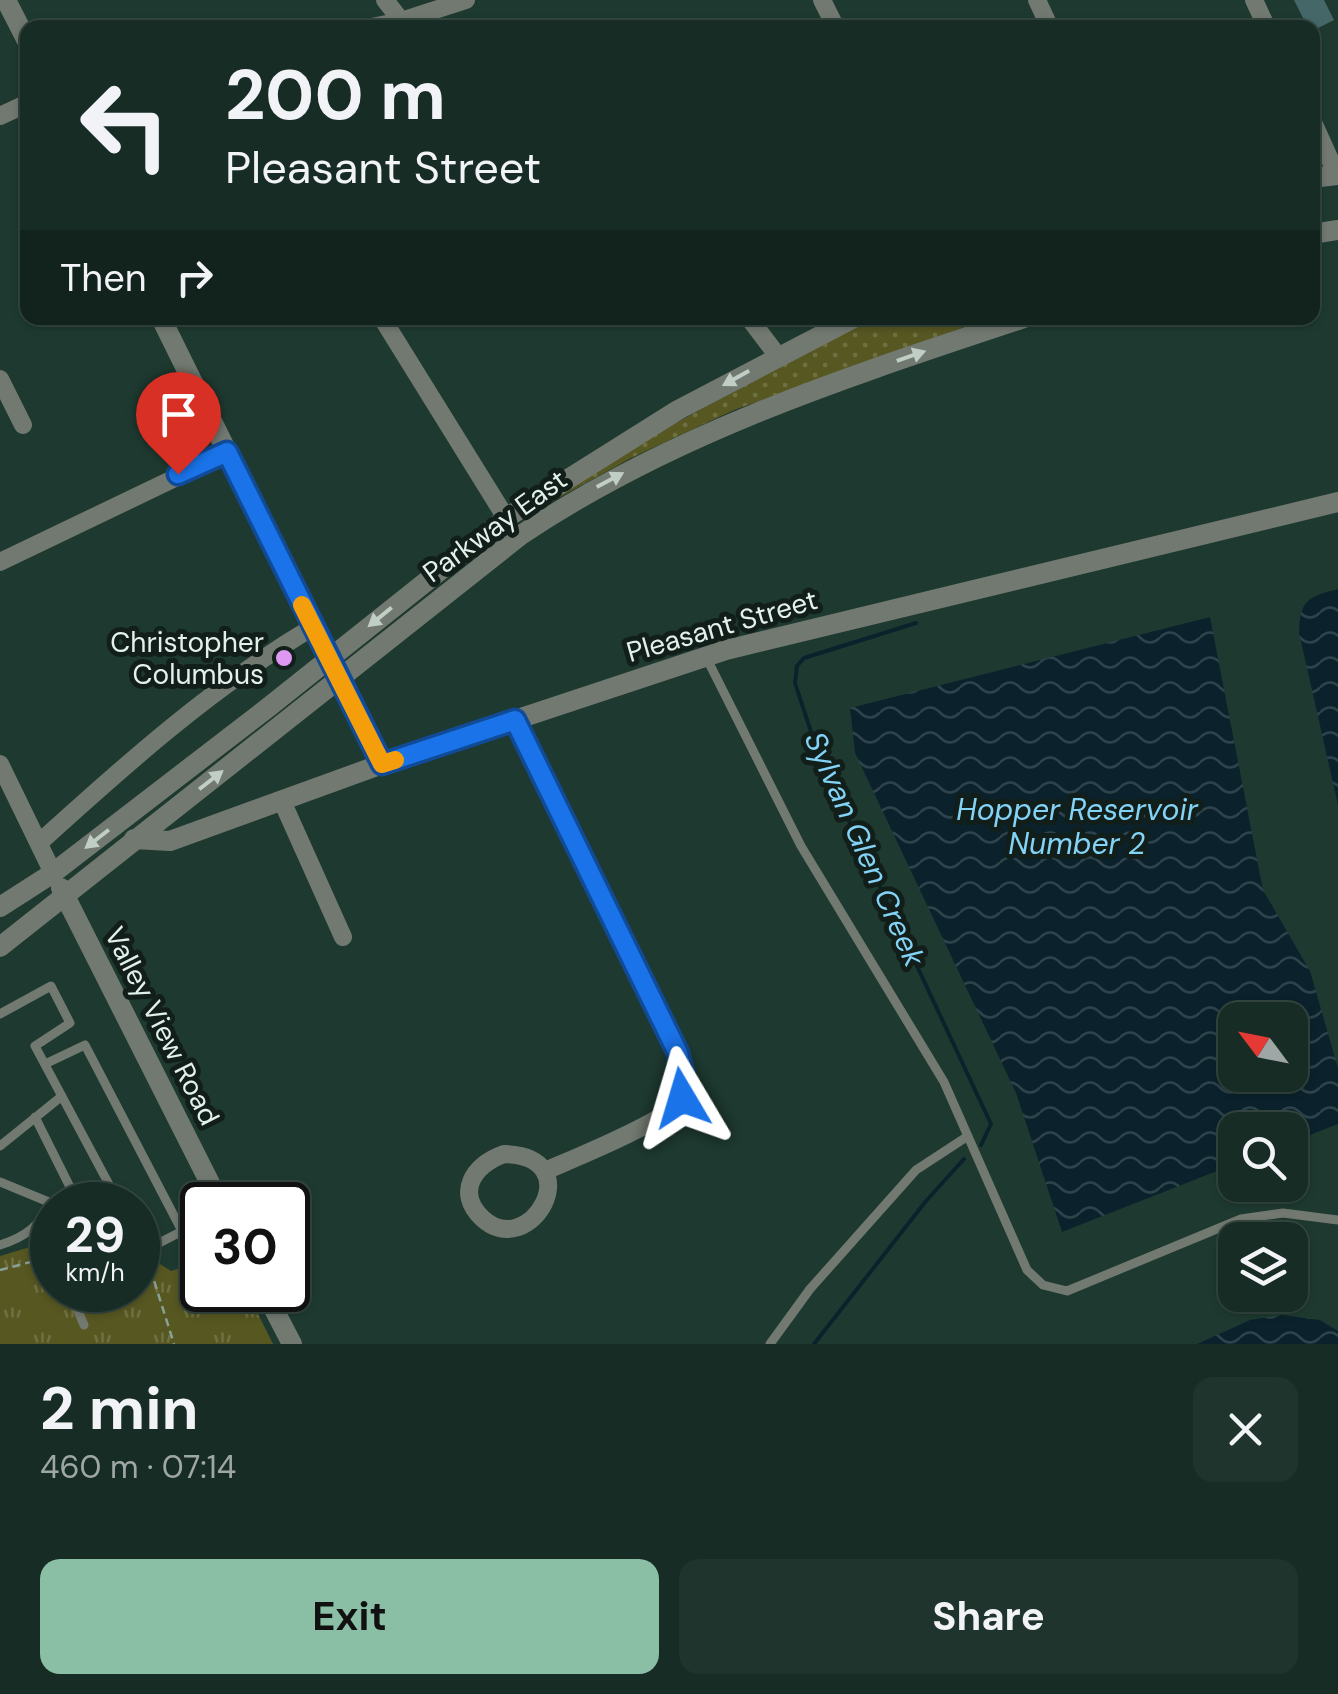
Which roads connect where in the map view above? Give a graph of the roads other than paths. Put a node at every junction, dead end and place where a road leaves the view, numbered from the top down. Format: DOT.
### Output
graph roads {
  1 [pos="6,0"];
  2 [pos="385,0"];
  3 [pos="466,0"];
  4 [pos="401,20"];
  5 [pos="414,20"];
  6 [pos="20,27"];
  7 [pos="1320,137"];
  8 [pos="1338,175"];
  9 [pos="164,325"];
  10 [pos="386,325"];
  11 [pos="754,325"];
  12 [pos="825,325"];
  13 [pos="1004,325"];
  14 [pos="777,355"];
  15 [pos="0,379"];
  16 [pos="23,425"];
  17 [pos="227,452"];
  18 [pos="1338,502"];
  19 [pos="506,518"];
  20 [pos="0,562"];
  21 [pos="314,627"];
  22 [pos="706,656"];
  23 [pos="329,658"];
  24 [pos="339,678"];
  25 [pos="515,720"];
  26 [pos="0,764"];
  27 [pos="382,764"];
  28 [pos="282,801"];
  29 [pos="134,839"];
  30 [pos="39,843"];
  31 [pos="53,872"];
  32 [pos="65,896"];
  33 [pos="0,907"];
  34 [pos="343,937"];
  35 [pos="0,947"];
  36 [pos="0,1014"];
  37 [pos="45,1064"];
  38 [pos="62,1096"];
  39 [pos="35,1117"];
  40 [pos="968,1136"];
  41 [pos="0,1146"];
  42 [pos="546,1172"];
  43 [pos="0,1182"];
  44 [pos="68,1182"];
  45 [pos="108,1182"];
  46 [pos="210,1182"];
  47 [pos="30,1194"];
  48 [pos="1338,1220"];
  49 [pos="180,1227"];
  50 [pos="30,1230"];
  51 [pos="0,1245"];
  52 [pos="79,1312"];
  53 [pos="275,1312"];
  54 [pos="84,1324"];
  55 [pos="292,1344"];
  56 [pos="770,1344"];
  1 -- 6 [label="street"];
  2 -- 4 [label="street"];
  3 -- 5 [label="street"];
  7 -- 8 [label="street"];
  9 -- 17 [label="street"];
  10 -- 19 [label="street"];
  11 -- 14 [label="street"];
  12 -- 14 [label="street, Parkway East"];
  24 -- 13 [label="street, Parkway East, one-way"];
  14 -- 19 [label="street, Parkway East, one-way"];
  15 -- 16 [label="street"];
  17 -- 20 [label="street"];
  17 -- 21 [label="street"];
  18 -- 22 [label="street, Pleasant Street"];
  19 -- 23 [label="street, Parkway East, one-way"];
  21 -- 23 [label="street"];
  21 -- 30 [label="street"];
  22 -- 25 [label="street, Pleasant Street"];
  22 -- 40 [label="lane"];
  23 -- 24 [label="street"];
  23 -- 31 [label="street, Parkway East, one-way"];
  24 -- 27 [label="street"];
  29 -- 24 [label="street, Parkway East, one-way"];
  25 -- 27 [label="street, Pleasant Street"];
  25 -- 42 [label="street"];
  26 -- 30 [label="street"];
  27 -- 28 [label="street, Pleasant Street"];
  28 -- 29 [label="street, Pleasant Street"];
  28 -- 34 [label="street"];
  29 -- 32 [label="street, Parkway East"];
  30 -- 31 [label="street"];
  31 -- 32 [label="street, Valley View Road"];
  31 -- 33 [label="street"];
  32 -- 35 [label="street, Parkway East"];
  32 -- 46 [label="street, Valley View Road"];
  36 -- 37 [label="lane"];
  37 -- 38 [label="lane"];
  37 -- 49 [label="lane"];
  38 -- 39 [label="lane"];
  38 -- 45 [label="lane"];
  39 -- 41 [label="lane"];
  39 -- 44 [label="lane"];
  40 -- 48 [label="lane"];
  40 -- 56 [label="lane"];
  42 -- 42 [label="street"];
  43 -- 47 [label="lane"];
  50 -- 51 [label="lane"];
  52 -- 54 [label="lane"];
  53 -- 55 [label="street"];
}
